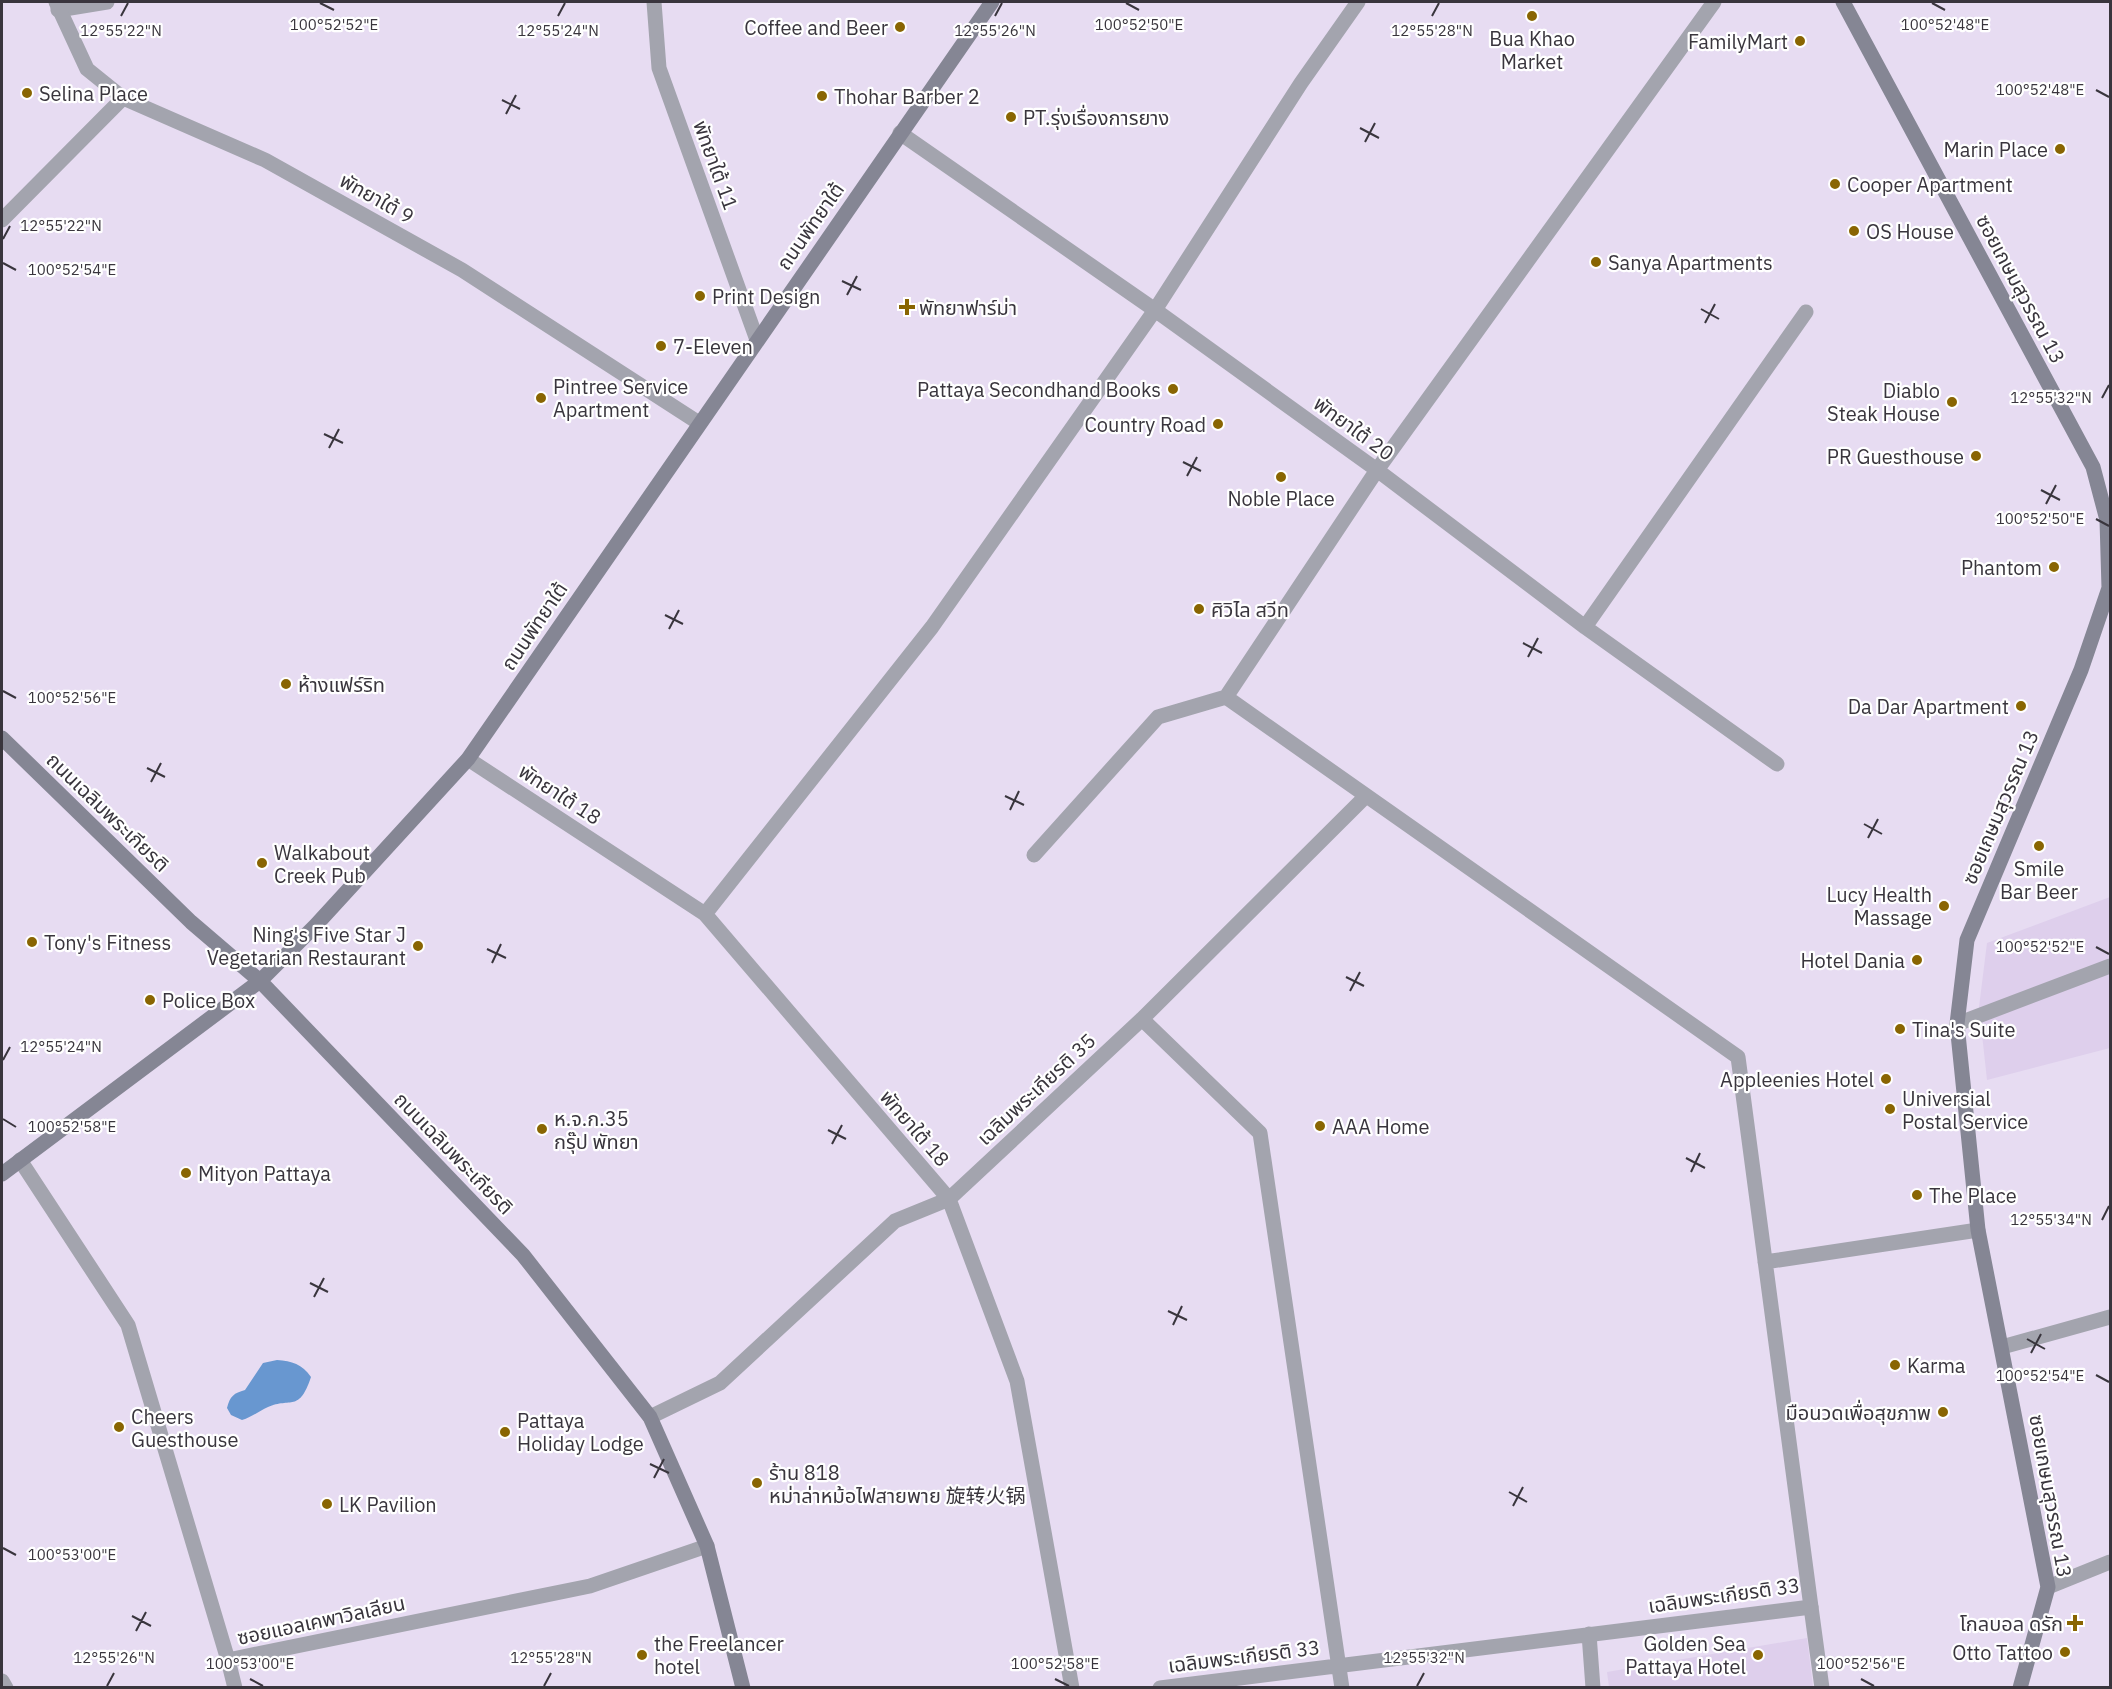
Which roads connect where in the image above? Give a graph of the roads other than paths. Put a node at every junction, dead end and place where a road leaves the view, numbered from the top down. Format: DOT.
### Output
graph roads {
  1 [pos="107,2"];
  2 [pos="654,2"];
  3 [pos="992,2"];
  4 [pos="1358,2"];
  5 [pos="1714,2"];
  6 [pos="1843,2"];
  7 [pos="82,4"];
  8 [pos="57,6"];
  9 [pos="123,98"];
  10 [pos="900,133"];
  11 [pos="2,220"];
  12 [pos="1155,310"];
  13 [pos="1806,312"];
  14 [pos="757,340"];
  15 [pos="699,423"];
  16 [pos="1377,470"];
  17 [pos="1585,627"];
  18 [pos="1226,697"];
  19 [pos="2,738"];
  20 [pos="468,759"];
  21 [pos="1777,764"];
  22 [pos="1366,796"];
  23 [pos="1034,855"];
  24 [pos="705,914"];
  25 [pos="2110,966"];
  26 [pos="260,981"];
  27 [pos="1142,1019"];
  28 [pos="1957,1024"];
  29 [pos="20,1160"];
  30 [pos="2,1174"];
  31 [pos="949,1199"];
  32 [pos="1978,1230"];
  33 [pos="1765,1262"];
  34 [pos="2110,1317"];
  35 [pos="2002,1347"];
  36 [pos="650,1417"];
  37 [pos="707,1546"];
  38 [pos="2110,1562"];
  39 [pos="2048,1587"];
  40 [pos="1811,1607"];
  41 [pos="1589,1634"];
  42 [pos="228,1660"];
  43 [pos="1339,1665"];
  44 [pos="2,1681"];
  45 [pos="6,1688"];
  46 [pos="234,1688"];
  47 [pos="743,1688"];
  48 [pos="1072,1688"];
  49 [pos="1160,1688"];
  50 [pos="1342,1688"];
  51 [pos="1593,1688"];
  52 [pos="1822,1688"];
  53 [pos="2019,1688"];
  1 -- 7 [label="street"];
  2 -- 14 [label="street, พัทยาใต้ 11"];
  3 -- 10 [label="main road, ถนนพัทยาใต้"];
  4 -- 12 [label="street"];
  5 -- 16 [label="street"];
  6 -- 28 [label="main road, ซอยเกษมสุวรรณ 13"];
  7 -- 8 [label="street"];
  8 -- 9 [label="street, พัทยาใต้ 9"];
  9 -- 11 [label="street"];
  9 -- 15 [label="street, พัทยาใต้ 9"];
  10 -- 12 [label="street, พัทยาใต้ 20"];
  10 -- 14 [label="main road, ถนนพัทยาใต้"];
  12 -- 16 [label="street, พัทยาใต้ 20"];
  12 -- 24 [label="street"];
  13 -- 17 [label="street"];
  14 -- 15 [label="main road, ถนนพัทยาใต้"];
  15 -- 20 [label="main road, ถนนพัทยาใต้"];
  16 -- 17 [label="street, พัทยาใต้ 20"];
  16 -- 18 [label="street"];
  17 -- 21 [label="street, พัทยาใต้ 20"];
  18 -- 22 [label="street, เฉลิมพระเกียรติ 33"];
  18 -- 23 [label="street"];
  19 -- 26 [label="main road, ถนนเฉลิมพระเกียรติ"];
  20 -- 24 [label="street, พัทยาใต้ 18"];
  20 -- 26 [label="main road, ถนนพัทยาใต้"];
  22 -- 27 [label="street, เฉลิมพระเกียรติ 35"];
  22 -- 33 [label="street, เฉลิมพระเกียรติ 33"];
  24 -- 31 [label="street, พัทยาใต้ 18"];
  25 -- 28 [label="street"];
  26 -- 29 [label="main road, ถนนพัทยาใต้"];
  26 -- 36 [label="main road, ถนนเฉลิมพระเกียรติ"];
  27 -- 31 [label="street, เฉลิมพระเกียรติ 35"];
  27 -- 43 [label="street"];
  28 -- 32 [label="main road, ซอยเกษมสุวรรณ 13"];
  29 -- 30 [label="main road, ถนนพัทยาใต้"];
  29 -- 42 [label="street, ซอยแอลเคพาวิลเลียน"];
  31 -- 36 [label="street, เฉลิมพระเกียรติ 35"];
  31 -- 48 [label="street, พัทยาใต้ 18"];
  32 -- 33 [label="street"];
  32 -- 35 [label="main road, ซอยเกษมสุวรรณ 13"];
  33 -- 40 [label="street, เฉลิมพระเกียรติ 33"];
  34 -- 35 [label="street"];
  35 -- 39 [label="main road, ซอยเกษมสุวรรณ 13"];
  36 -- 37 [label="main road, ถนนเฉลิมพระเกียรติ"];
  37 -- 42 [label="street, ซอยแอลเคพาวิลเลียน"];
  37 -- 47 [label="main road, ถนนเฉลิมพระเกียรติ"];
  38 -- 39 [label="street"];
  39 -- 53 [label="main road, ซอยเกษมสุวรรณ 13"];
  40 -- 41 [label="street, เฉลิมพระเกียรติ 33"];
  40 -- 52 [label="street"];
  41 -- 43 [label="street, เฉลิมพระเกียรติ 33"];
  41 -- 51 [label="street"];
  42 -- 46 [label="street"];
  43 -- 49 [label="street, เฉลิมพระเกียรติ 33"];
  43 -- 50 [label="street"];
  44 -- 45 [label="street"];
}
